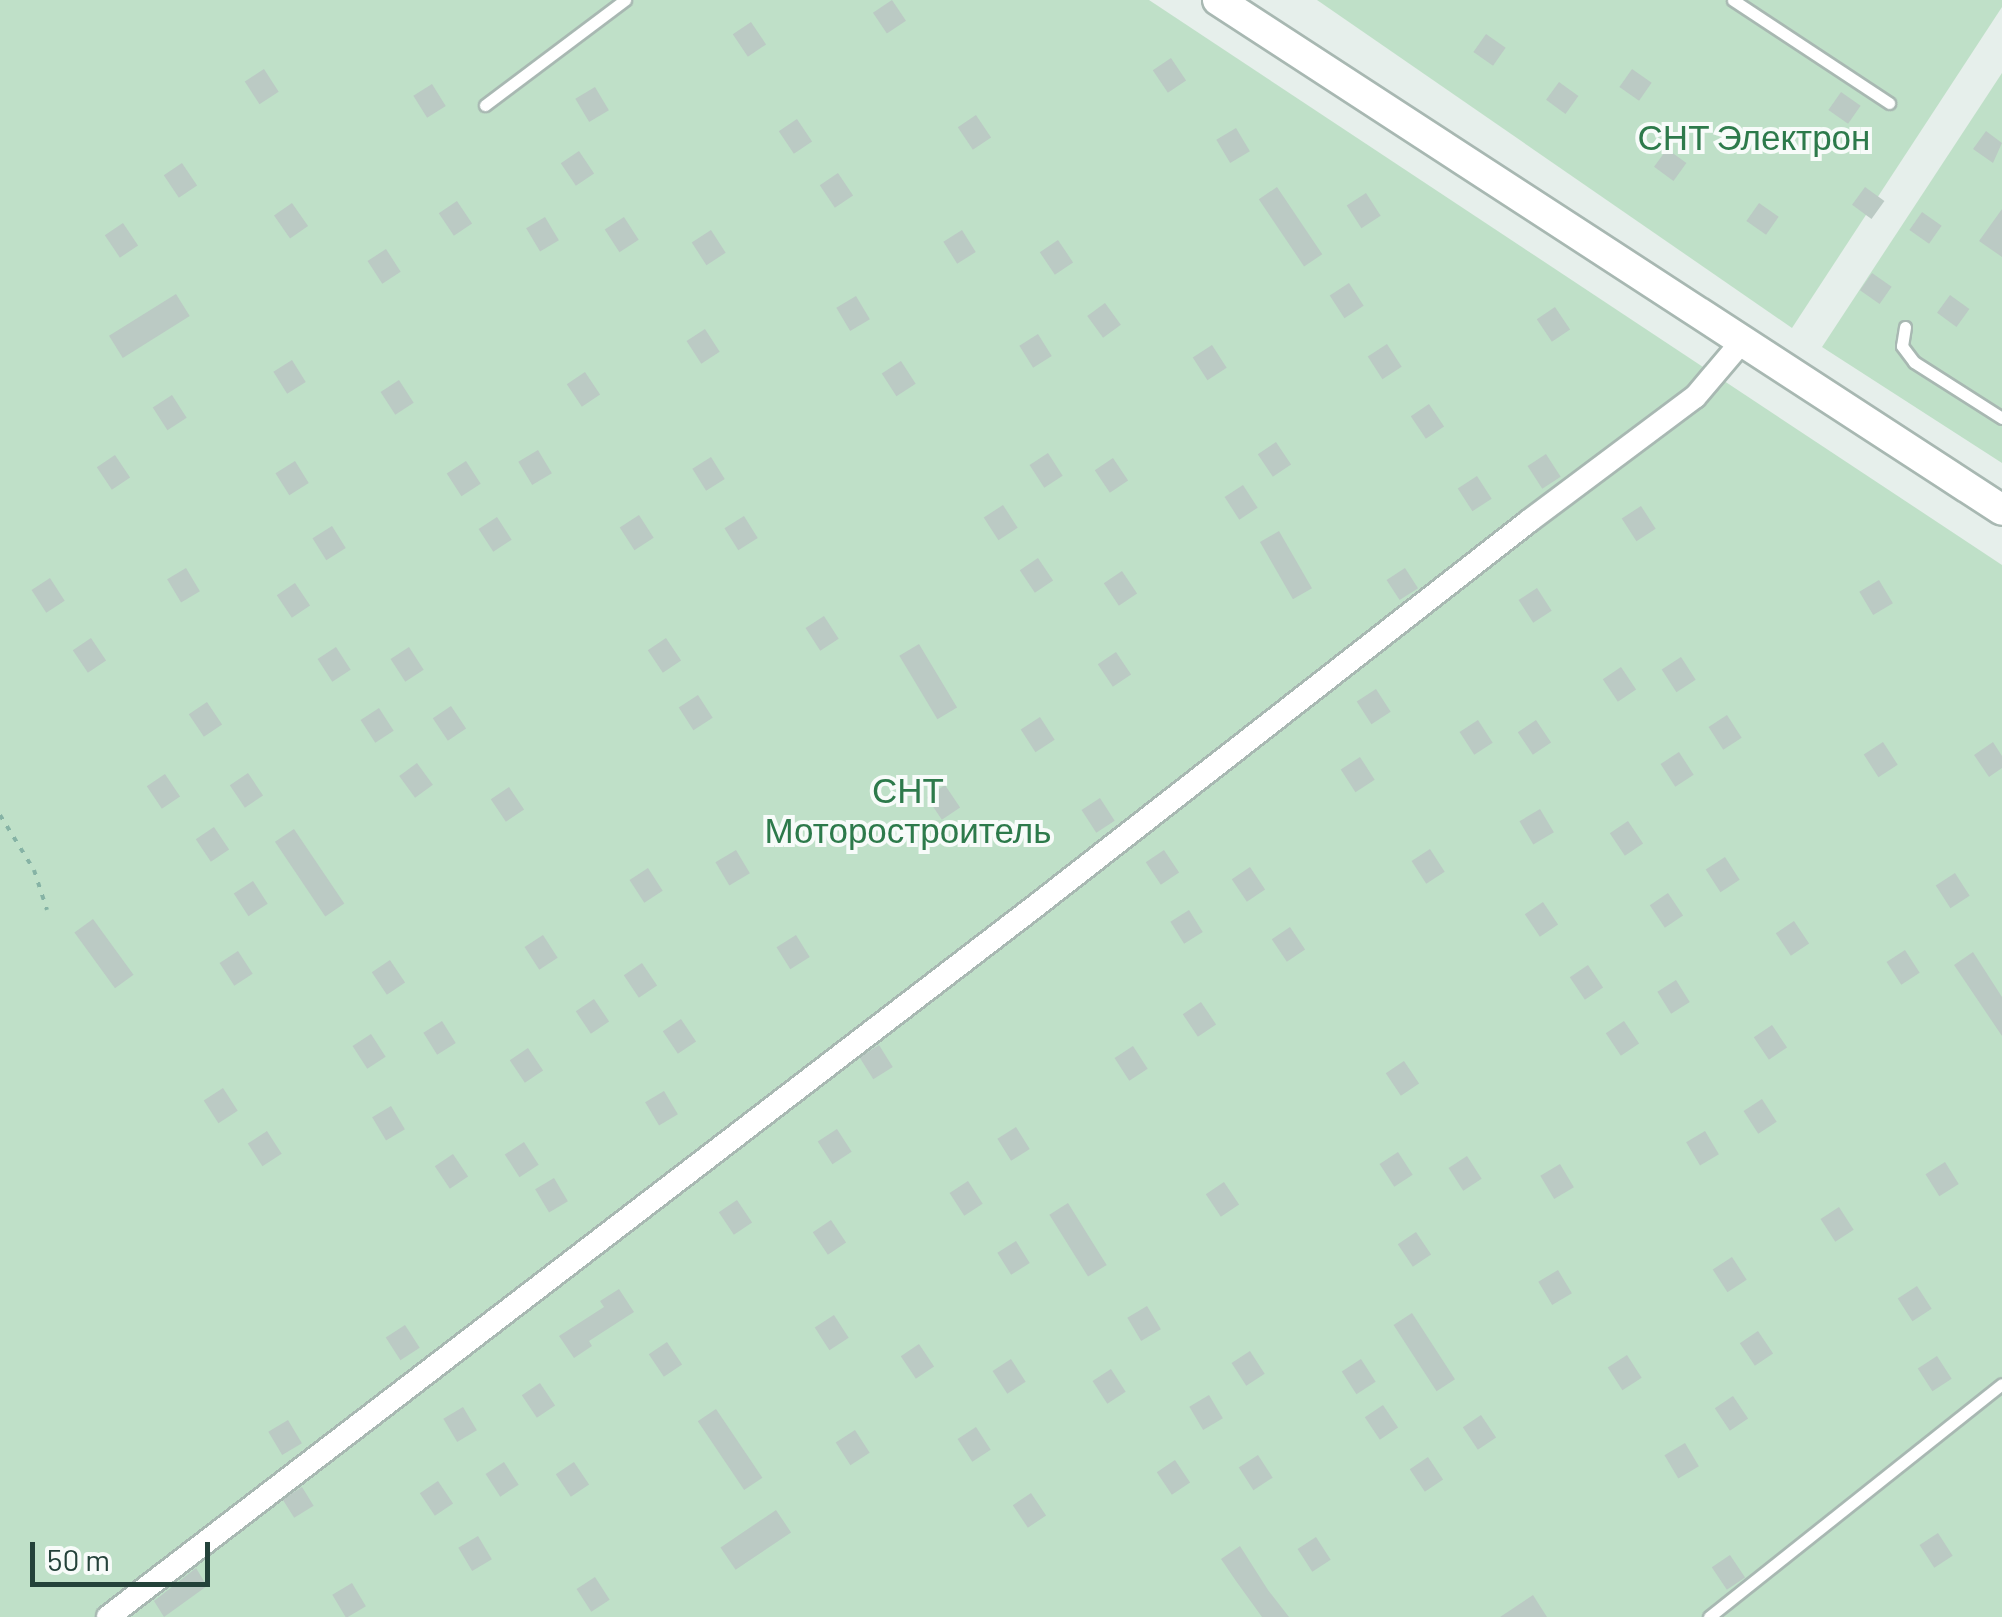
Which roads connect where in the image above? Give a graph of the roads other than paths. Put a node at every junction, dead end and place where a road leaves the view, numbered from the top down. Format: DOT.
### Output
graph roads {
  1 [pos="625,0"];
  2 [pos="1218,0"];
  3 [pos="1733,0"];
  4 [pos="1889,103"];
  5 [pos="485,105"];
  6 [pos="1904,327"];
  7 [pos="1740,344"];
  8 [pos="2002,418"];
  9 [pos="2002,510"];
  10 [pos="2002,1384"];
  11 [pos="108,1617"];
  12 [pos="1709,1617"];
  1 -- 5 [label="lane"];
  2 -- 7 [label="street"];
  3 -- 4 [label="lane"];
  6 -- 8 [label="lane"];
  7 -- 9 [label="street"];
  7 -- 11 [label="street"];
  10 -- 12 [label="lane"];
}
